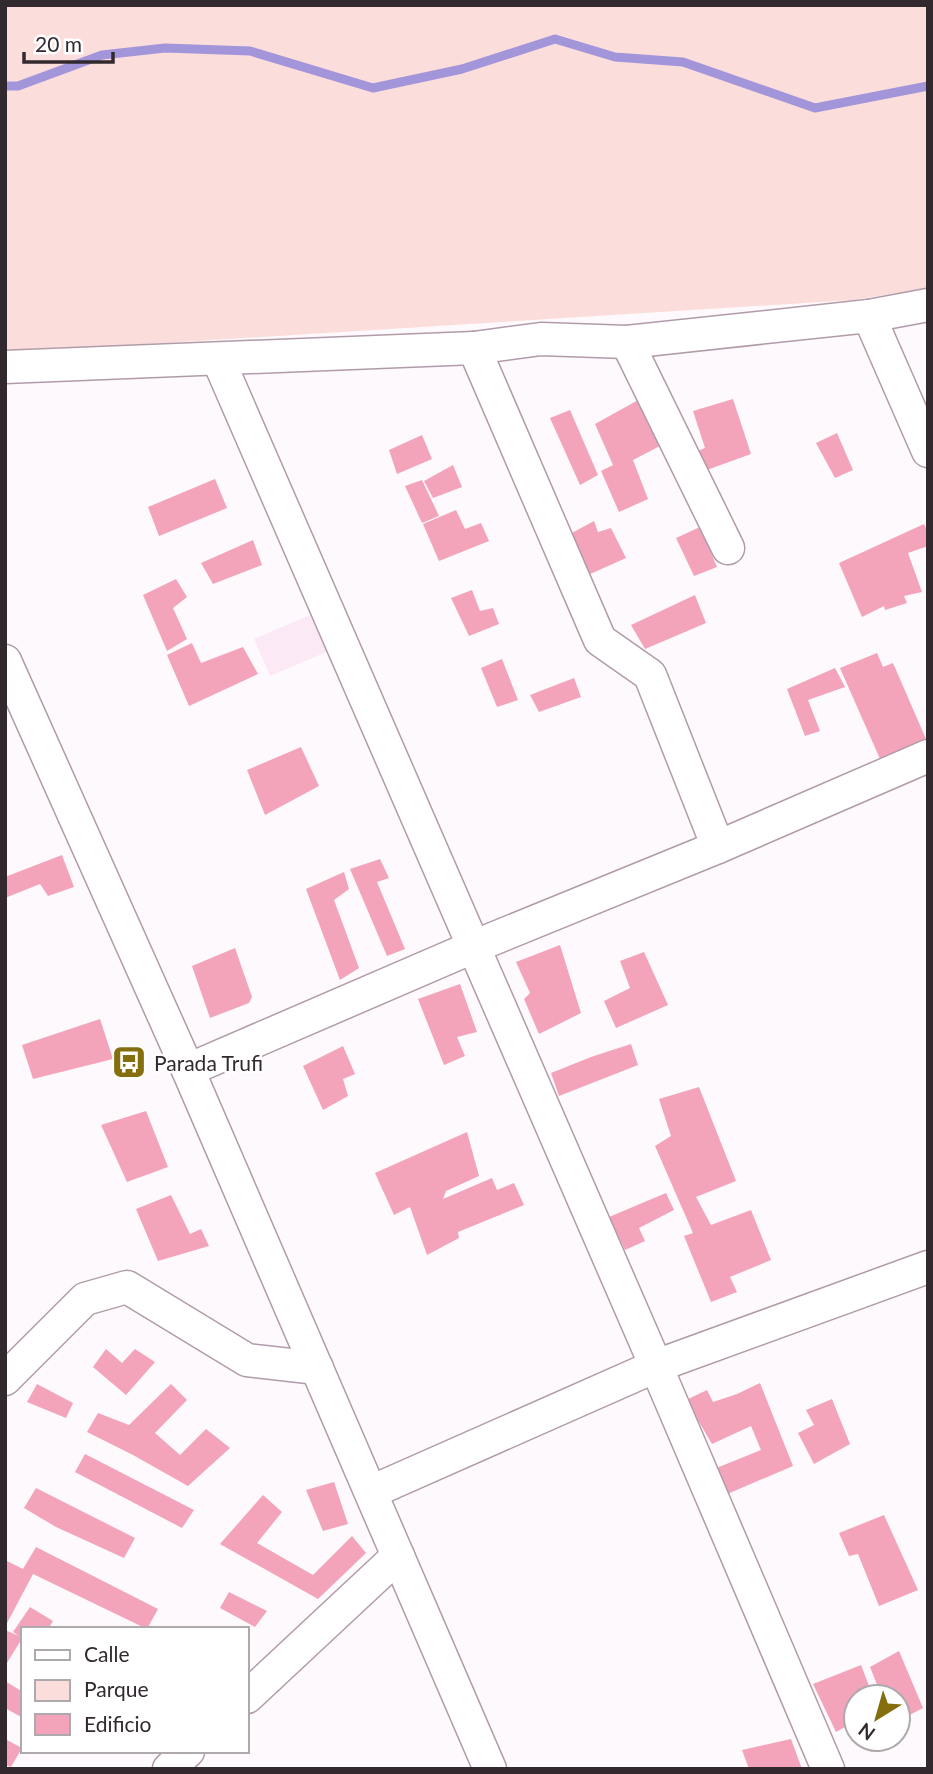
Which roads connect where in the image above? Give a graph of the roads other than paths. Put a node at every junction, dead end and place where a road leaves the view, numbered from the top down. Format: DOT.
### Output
graph roads {
  1 [pos="928,305"];
  2 [pos="869,316"];
  3 [pos="627,342"];
  4 [pos="474,348"];
  5 [pos="218,359"];
  6 [pos="5,368"];
  7 [pos="928,451"];
  8 [pos="728,548"];
  9 [pos="5,662"];
  10 [pos="928,756"];
  11 [pos="718,847"];
  12 [pos="473,947"];
  13 [pos="188,1070"];
  14 [pos="928,1267"];
  15 [pos="656,1366"];
  16 [pos="317,1368"];
  17 [pos="5,1379"];
  18 [pos="371,1492"];
  19 [pos="398,1556"];
  20 [pos="248,1696"];
  21 [pos="186,1753"];
  22 [pos="169,1769"];
  23 [pos="490,1769"];
  24 [pos="828,1769"];
  1 -- 2 [label="street"];
  2 -- 3 [label="street"];
  2 -- 7 [label="street"];
  3 -- 4 [label="street"];
  3 -- 8 [label="street"];
  4 -- 5 [label="street"];
  4 -- 11 [label="street"];
  5 -- 6 [label="street"];
  5 -- 12 [label="street"];
  9 -- 13 [label="street"];
  10 -- 11 [label="street"];
  11 -- 12 [label="street"];
  12 -- 13 [label="street"];
  12 -- 15 [label="street"];
  13 -- 16 [label="street"];
  14 -- 15 [label="street"];
  15 -- 18 [label="street"];
  15 -- 24 [label="street"];
  16 -- 17 [label="street"];
  16 -- 18 [label="street"];
  18 -- 19 [label="street"];
  19 -- 20 [label="street"];
  19 -- 23 [label="street"];
  21 -- 22 [label="street"];
}
